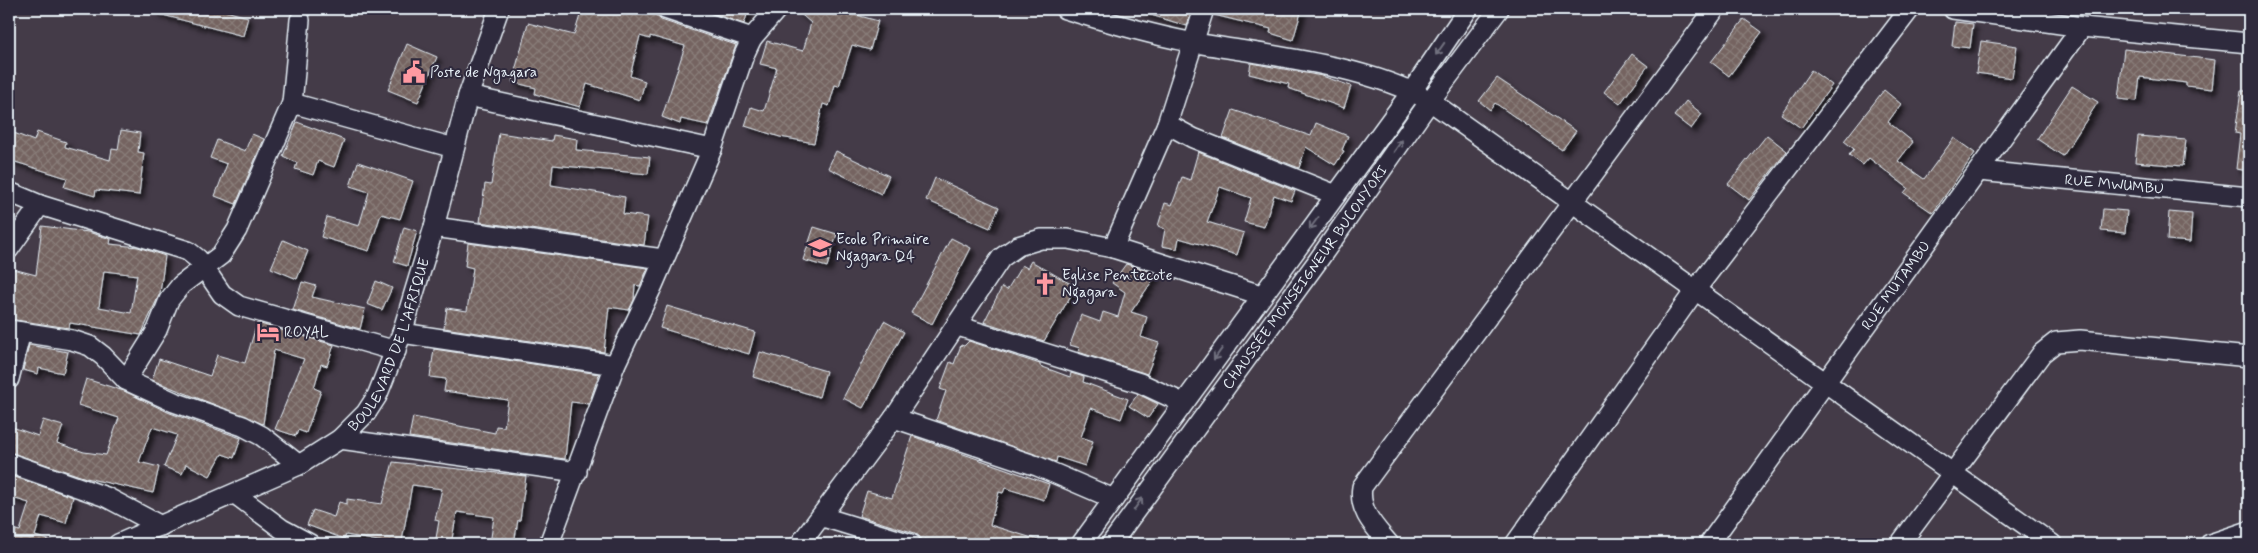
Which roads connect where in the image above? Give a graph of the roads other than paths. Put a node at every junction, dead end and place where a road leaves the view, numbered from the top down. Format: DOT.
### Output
graph roads {
  1 [pos="499,9"];
  2 [pos="665,9"];
  3 [pos="777,9"];
  4 [pos="1065,9"];
  5 [pos="1204,9"];
  6 [pos="1468,9"];
  7 [pos="1499,9"];
  8 [pos="1715,9"];
  9 [pos="1910,9"];
  10 [pos="1953,9"];
  11 [pos="300,20"];
  12 [pos="2082,27"];
  13 [pos="752,38"];
  14 [pos="1192,42"];
  15 [pos="2249,43"];
  16 [pos="1412,91"];
  17 [pos="468,96"];
  18 [pos="1430,101"];
  19 [pos="292,102"];
  20 [pos="1167,124"];
  21 [pos="454,148"];
  22 [pos="712,149"];
  23 [pos="1979,171"];
  24 [pos="9,192"];
  25 [pos="1336,195"];
  26 [pos="2249,197"];
  27 [pos="1572,201"];
  28 [pos="40,205"];
  29 [pos="434,227"];
  30 [pos="1113,248"];
  31 [pos="9,249"];
  32 [pos="663,259"];
  33 [pos="206,268"];
  34 [pos="1696,289"];
  35 [pos="1261,295"];
  36 [pos="958,326"];
  37 [pos="15,331"];
  38 [pos="402,332"];
  39 [pos="396,351"];
  40 [pos="2249,356"];
  41 [pos="615,365"];
  42 [pos="9,379"];
  43 [pos="126,380"];
  44 [pos="1824,382"];
  45 [pos="1183,403"];
  46 [pos="894,418"];
  47 [pos="340,439"];
  48 [pos="9,464"];
  49 [pos="299,465"];
  50 [pos="577,472"];
  51 [pos="1953,473"];
  52 [pos="235,494"];
  53 [pos="1114,499"];
  54 [pos="822,517"];
  55 [pos="161,526"];
  56 [pos="2249,531"];
  57 [pos="118,544"];
  58 [pos="310,544"];
  59 [pos="549,544"];
  60 [pos="800,544"];
  61 [pos="912,544"];
  62 [pos="1081,544"];
  63 [pos="1111,544"];
  64 [pos="1390,544"];
  65 [pos="1515,544"];
  66 [pos="1710,544"];
  67 [pos="1900,544"];
  68 [pos="2052,544"];
  69 [pos="2210,544"];
  1 -- 17 [label="street, BOULEVARD DE L'AFRIQUE"];
  2 -- 13 [label="street"];
  3 -- 13 [label="street"];
  4 -- 14 [label="street"];
  5 -- 14 [label="street"];
  6 -- 16 [label="street, CHAUSSÉE MONSEIGNEUR BUCONYORI, one-way"];
  7 -- 18 [label="street, CHAUSSÉE MONSEIGNEUR BUCONYORI"];
  8 -- 27 [label="street"];
  9 -- 34 [label="street"];
  10 -- 12 [label="street"];
  11 -- 19 [label="street"];
  12 -- 15 [label="street"];
  12 -- 23 [label="street, RUE MUTAMBU"];
  13 -- 22 [label="street"];
  14 -- 16 [label="street"];
  14 -- 20 [label="street"];
  16 -- 18 [label="street"];
  16 -- 25 [label="street, CHAUSSÉE MONSEIGNEUR BUCONYORI"];
  17 -- 21 [label="street, BOULEVARD DE L'AFRIQUE"];
  17 -- 22 [label="street"];
  18 -- 27 [label="street"];
  63 -- 18 [label="street, CHAUSSÉE MONSEIGNEUR BUCONYORI, one-way"];
  19 -- 21 [label="street"];
  19 -- 33 [label="street"];
  20 -- 25 [label="street"];
  20 -- 30 [label="street"];
  21 -- 29 [label="street, BOULEVARD DE L'AFRIQUE"];
  22 -- 32 [label="street"];
  23 -- 26 [label="street, RUE MWUMBU"];
  23 -- 44 [label="street, RUE MUTAMBU"];
  24 -- 28 [label="street"];
  25 -- 35 [label="street, CHAUSSÉE MONSEIGNEUR BUCONYORI, one-way"];
  27 -- 34 [label="street"];
  27 -- 64 [label="street"];
  28 -- 31 [label="street"];
  28 -- 33 [label="street"];
  29 -- 32 [label="street"];
  29 -- 38 [label="street, BOULEVARD DE L'AFRIQUE"];
  30 -- 35 [label="street"];
  30 -- 36 [label="street"];
  32 -- 41 [label="street"];
  33 -- 39 [label="street"];
  33 -- 43 [label="street"];
  34 -- 44 [label="street"];
  34 -- 65 [label="street"];
  35 -- 45 [label="street, CHAUSSÉE MONSEIGNEUR BUCONYORI, one-way"];
  36 -- 45 [label="street"];
  36 -- 46 [label="street"];
  37 -- 42 [label="street"];
  37 -- 43 [label="street"];
  38 -- 39 [label="street, BOULEVARD DE L'AFRIQUE"];
  38 -- 41 [label="street"];
  39 -- 47 [label="street, BOULEVARD DE L'AFRIQUE"];
  40 -- 51 [label="street"];
  41 -- 50 [label="street"];
  43 -- 49 [label="street"];
  44 -- 51 [label="street"];
  44 -- 66 [label="street, RUE MUTAMBU"];
  45 -- 53 [label="street, CHAUSSÉE MONSEIGNEUR BUCONYORI"];
  46 -- 53 [label="street"];
  46 -- 54 [label="street"];
  47 -- 49 [label="street, BOULEVARD DE L'AFRIQUE"];
  47 -- 50 [label="street"];
  48 -- 55 [label="street"];
  49 -- 52 [label="street, BOULEVARD DE L'AFRIQUE"];
  50 -- 59 [label="street"];
  51 -- 67 [label="street"];
  51 -- 68 [label="street"];
  52 -- 55 [label="street, BOULEVARD DE L'AFRIQUE"];
  52 -- 58 [label="street"];
  53 -- 62 [label="street, CHAUSSÉE MONSEIGNEUR BUCONYORI"];
  54 -- 60 [label="street"];
  54 -- 61 [label="street"];
  55 -- 57 [label="street, BOULEVARD DE L'AFRIQUE"];
  56 -- 69 [label="street"];
}
